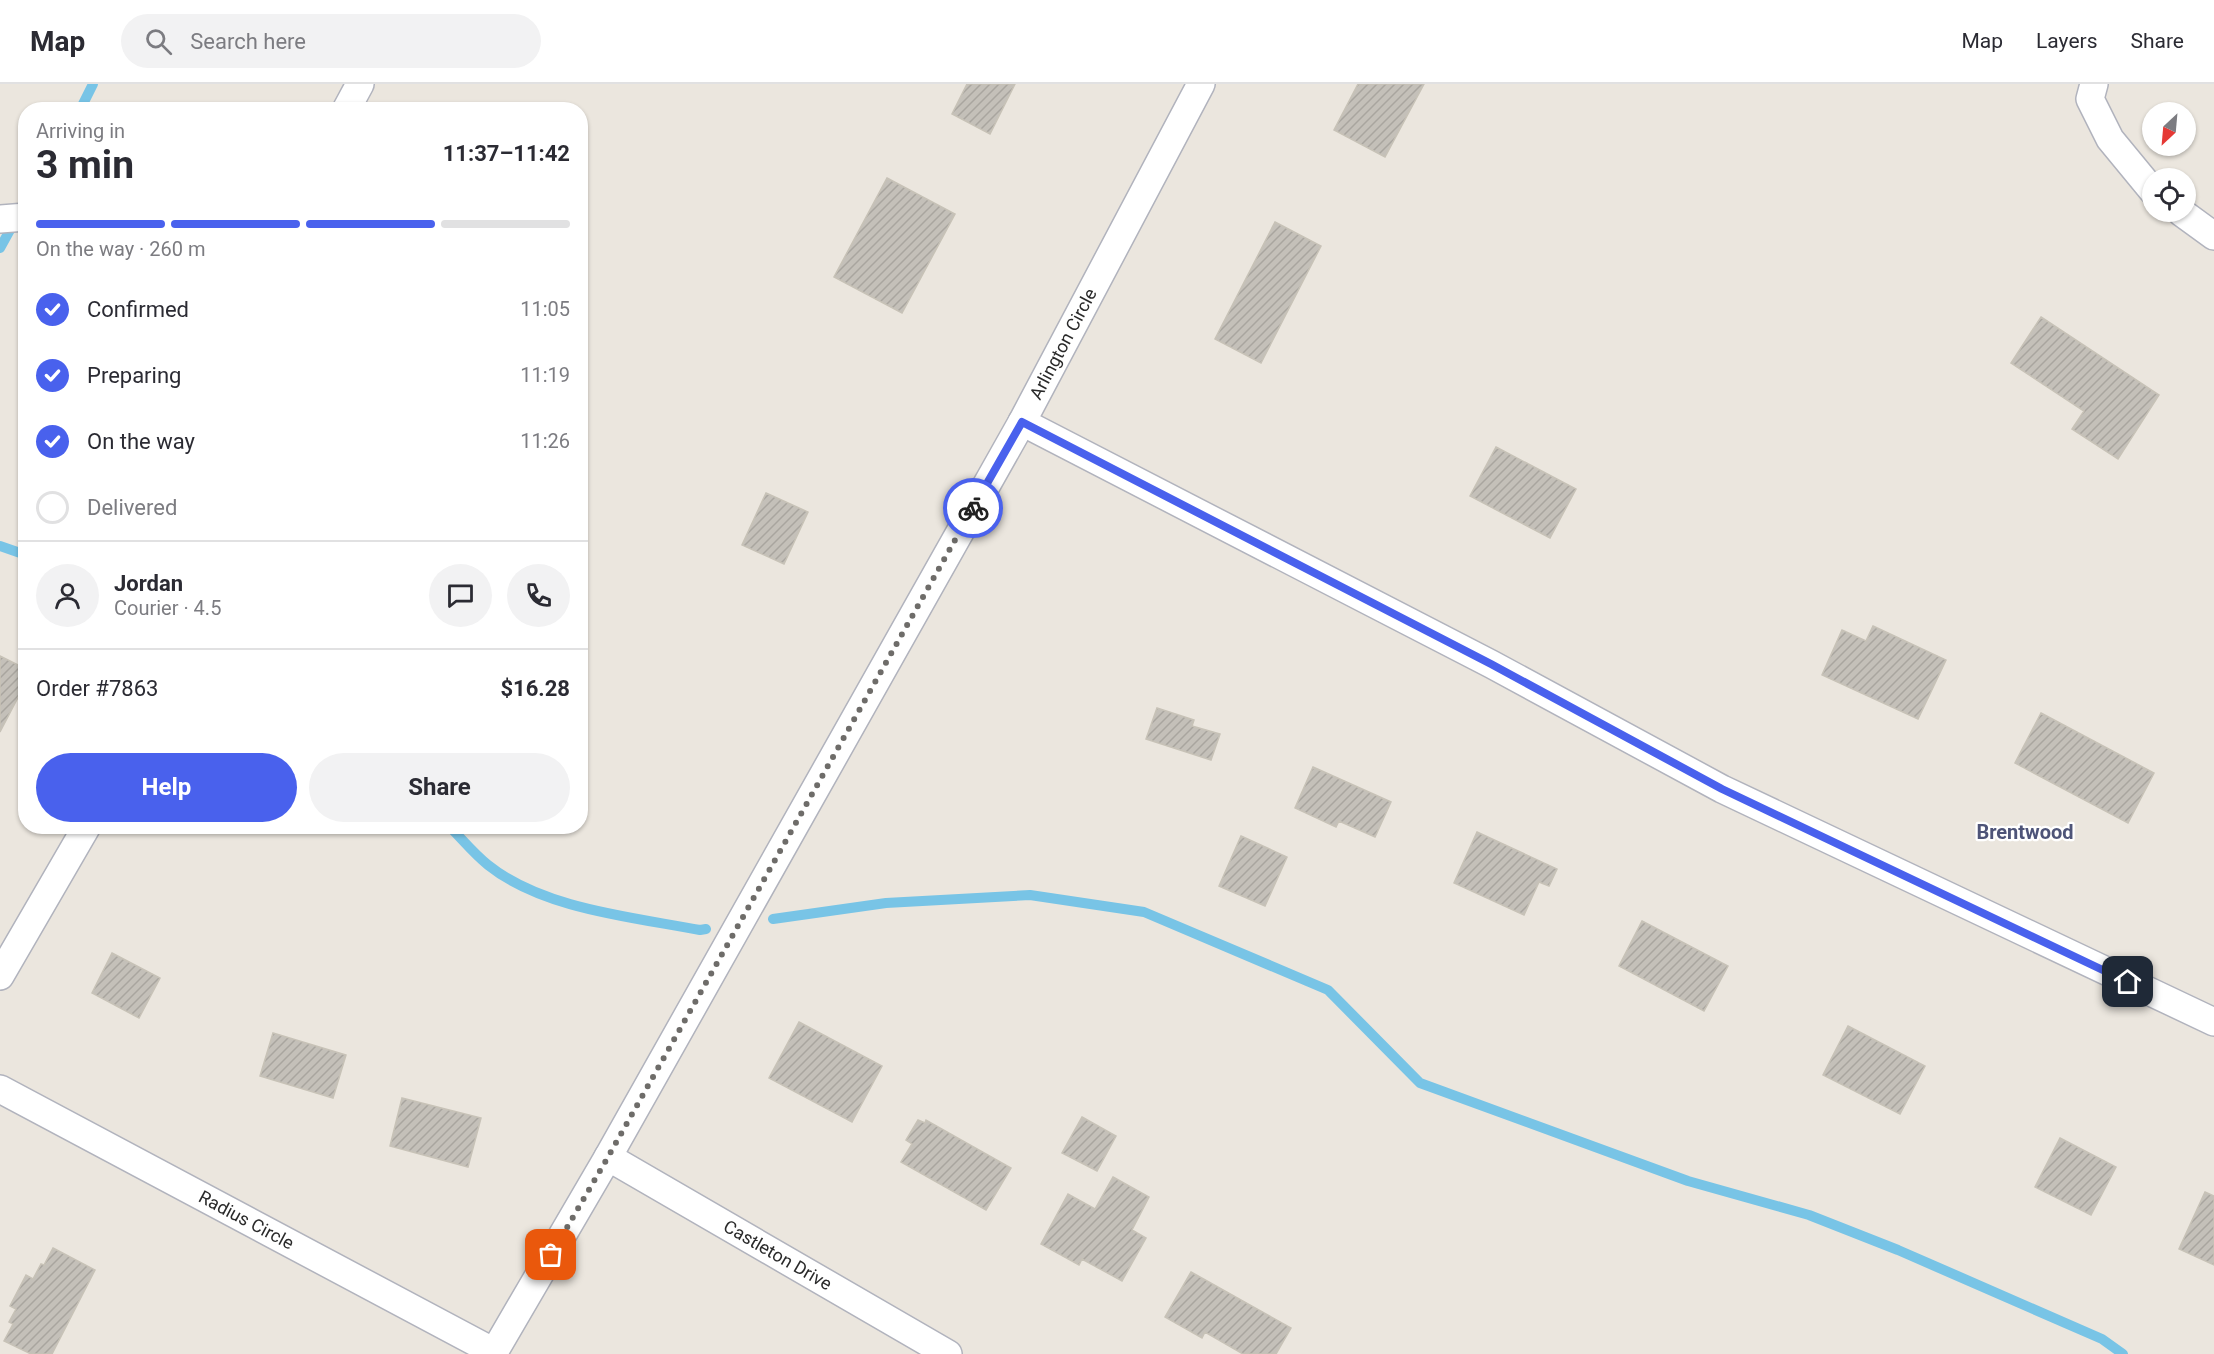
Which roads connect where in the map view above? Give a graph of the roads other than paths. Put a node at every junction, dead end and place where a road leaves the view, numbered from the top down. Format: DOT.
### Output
graph roads {
  1 [pos="360,84"];
  2 [pos="1201,84"];
  3 [pos="2094,84"];
  4 [pos="350,102"];
  5 [pos="2142,178"];
  6 [pos="18,218"];
  7 [pos="0,219"];
  8 [pos="2195,222"];
  9 [pos="2214,236"];
  10 [pos="1022,422"];
  11 [pos="82,834"];
  12 [pos="0,976"];
  13 [pos="2214,1022"];
  14 [pos="0,1089"];
  15 [pos="608,1157"];
  16 [pos="493,1353"];
  17 [pos="948,1354"];
  1 -- 4 [label="street"];
  2 -- 10 [label="street, Arlington Circle"];
  3 -- 5 [label="street"];
  6 -- 7 [label="street"];
  8 -- 9 [label="street"];
  10 -- 13 [label="street"];
  10 -- 15 [label="street, Arlington Circle"];
  11 -- 12 [label="street"];
  14 -- 16 [label="street, Radius Circle"];
  15 -- 16 [label="street, Arlington Circle"];
  15 -- 17 [label="street, Castleton Drive"];
}
